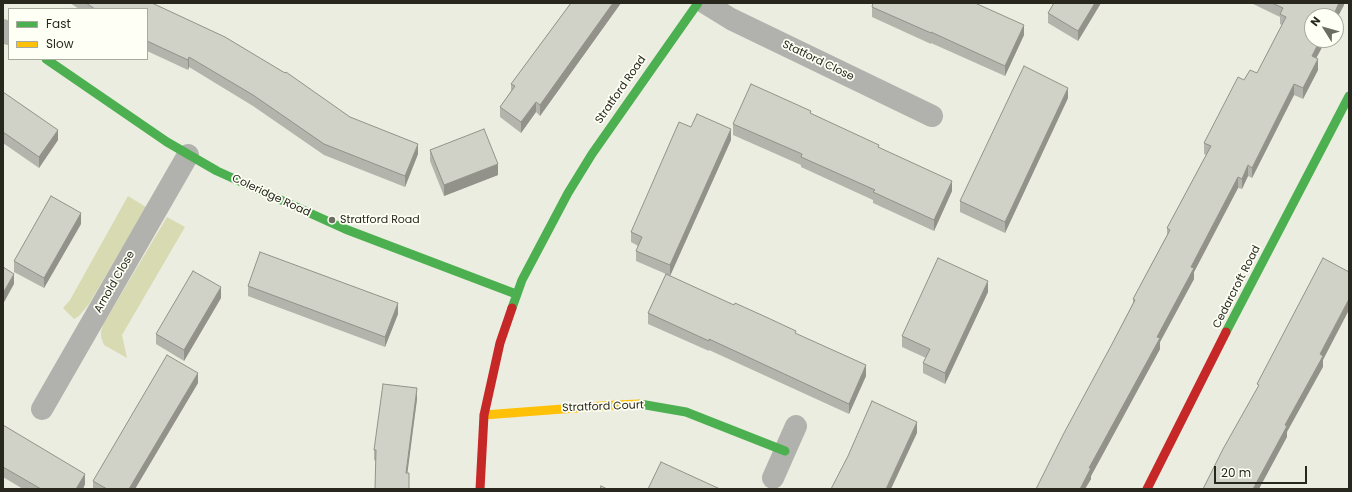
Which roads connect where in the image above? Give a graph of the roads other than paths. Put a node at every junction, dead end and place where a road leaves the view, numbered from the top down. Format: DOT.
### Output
graph roads {
  1 [pos="698,3"];
  2 [pos="705,3"];
  3 [pos="47,60"];
  4 [pos="1346,107"];
  5 [pos="932,116"];
  6 [pos="188,155"];
  7 [pos="516,294"];
  8 [pos="42,409"];
  9 [pos="484,415"];
  10 [pos="796,426"];
  11 [pos="785,451"];
  12 [pos="773,478"];
  13 [pos="480,489"];
  14 [pos="1147,489"];
  1 -- 7 [label="street, Stratford Road"];
  2 -- 5 [label="street, Statford Close"];
  3 -- 6 [label="street, Coleridge Road"];
  4 -- 14 [label="street, Cedarcroft Road"];
  6 -- 7 [label="street, Coleridge Road"];
  6 -- 8 [label="street, Arnold Close"];
  7 -- 9 [label="street, Stratford Road"];
  9 -- 11 [label="street, Stratford Court"];
  9 -- 13 [label="street, Stratford Road"];
  10 -- 11 [label="street"];
  11 -- 12 [label="street"];
}
